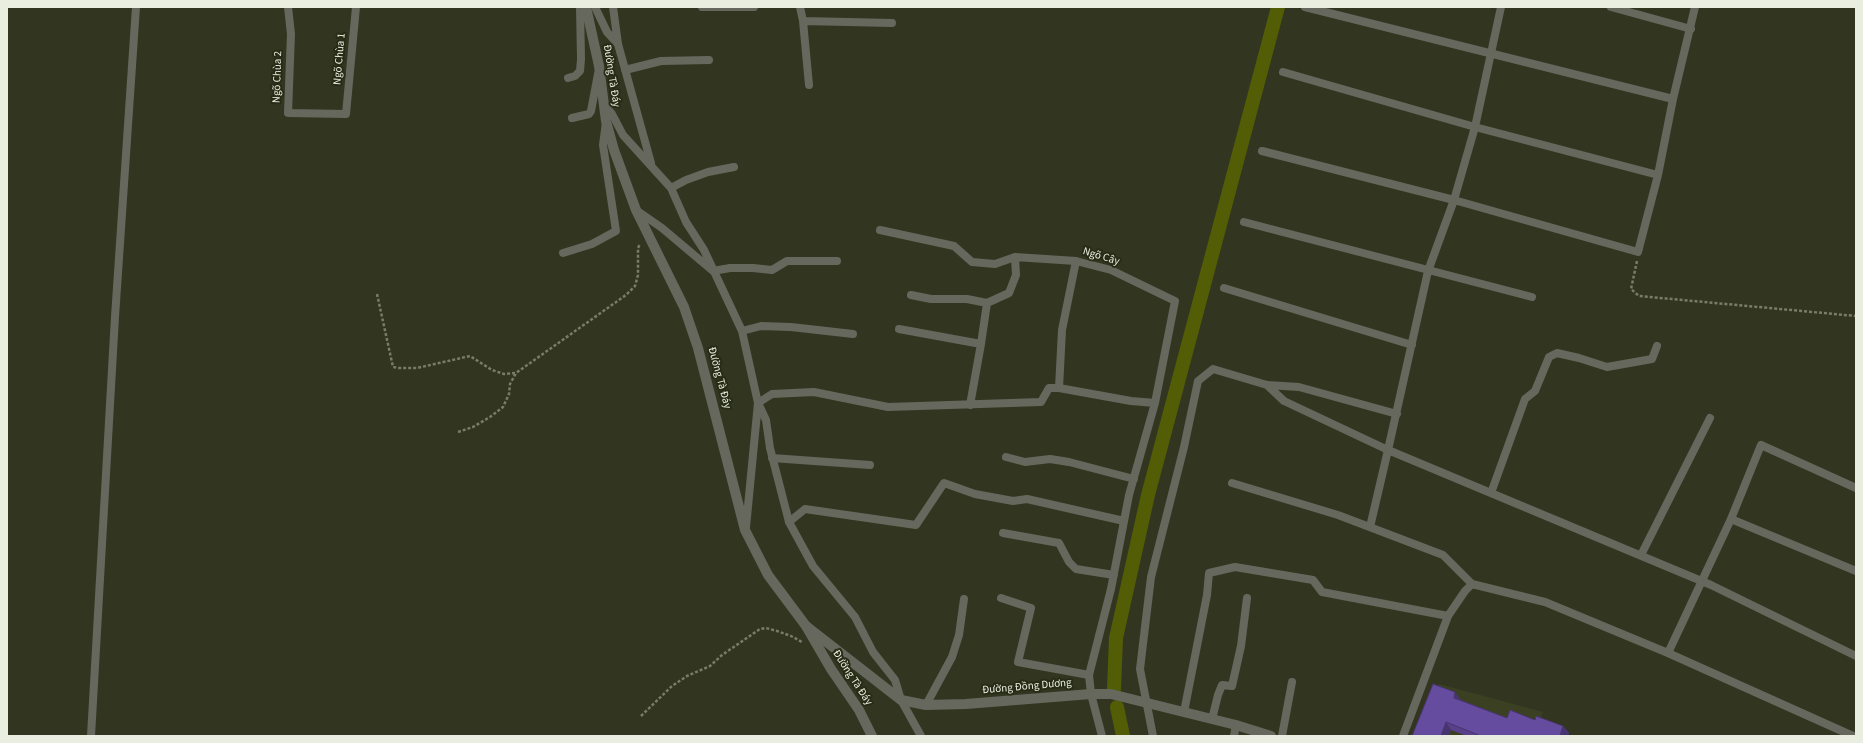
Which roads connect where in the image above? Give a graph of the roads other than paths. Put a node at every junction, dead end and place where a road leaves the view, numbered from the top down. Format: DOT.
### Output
graph roads {
  1 [pos="136,7"];
  2 [pos="288,7"];
  3 [pos="356,7"];
  4 [pos="580,7"];
  5 [pos="586,7"];
  6 [pos="595,7"];
  7 [pos="613,7"];
  8 [pos="702,7"];
  9 [pos="754,7"];
  10 [pos="800,7"];
  11 [pos="1304,7"];
  12 [pos="1501,7"];
  13 [pos="1611,7"];
  14 [pos="1695,7"];
  15 [pos="803,20"];
  16 [pos="892,23"];
  17 [pos="1690,29"];
  18 [pos="618,44"];
  19 [pos="1490,54"];
  20 [pos="709,60"];
  21 [pos="599,66"];
  22 [pos="625,70"];
  23 [pos="1283,72"];
  24 [pos="568,78"];
  25 [pos="809,85"];
  26 [pos="1673,99"];
  27 [pos="604,105"];
  28 [pos="346,114"];
  29 [pos="572,118"];
  30 [pos="606,121"];
  31 [pos="1475,127"];
  32 [pos="1262,151"];
  33 [pos="651,165"];
  34 [pos="734,167"];
  35 [pos="1658,175"];
  36 [pos="671,188"];
  37 [pos="1454,200"];
  38 [pos="636,210"];
  39 [pos="1244,222"];
  40 [pos="880,230"];
  41 [pos="563,253"];
  42 [pos="1015,257"];
  43 [pos="837,261"];
  44 [pos="1076,261"];
  45 [pos="713,271"];
  46 [pos="1428,271"];
  47 [pos="1224,288"];
  48 [pos="910,295"];
  49 [pos="1532,297"];
  50 [pos="986,303"];
  51 [pos="899,329"];
  52 [pos="742,331"];
  53 [pos="853,334"];
  54 [pos="981,344"];
  55 [pos="1412,345"];
  56 [pos="1657,346"];
  57 [pos="1267,385"];
  58 [pos="1059,388"];
  59 [pos="758,403"];
  60 [pos="1155,403"];
  61 [pos="970,404"];
  62 [pos="1396,414"];
  63 [pos="1710,418"];
  64 [pos="1388,450"];
  65 [pos="1006,457"];
  66 [pos="772,458"];
  67 [pos="870,464"];
  68 [pos="1134,479"];
  69 [pos="1232,483"];
  70 [pos="1856,488"];
  71 [pos="1491,493"];
  72 [pos="1730,519"];
  73 [pos="1124,521"];
  74 [pos="790,522"];
  75 [pos="1370,527"];
  76 [pos="745,530"];
  77 [pos="1003,533"];
  78 [pos="1641,555"];
  79 [pos="1856,571"];
  80 [pos="1114,575"];
  81 [pos="1702,582"];
  82 [pos="1472,584"];
  83 [pos="1001,598"];
  84 [pos="1246,598"];
  85 [pos="964,599"];
  86 [pos="1448,616"];
  87 [pos="806,626"];
  88 [pos="1668,653"];
  89 [pos="1856,656"];
  90 [pos="1089,675"];
  91 [pos="1292,682"];
  92 [pos="1091,694"];
  93 [pos="901,700"];
  94 [pos="1147,702"];
  95 [pos="926,705"];
  96 [pos="1184,712"];
  97 [pos="1212,719"];
  98 [pos="1236,725"];
  99 [pos="91,736"];
  100 [pos="872,736"];
  101 [pos="921,736"];
  102 [pos="1102,736"];
  103 [pos="1154,736"];
  104 [pos="1234,736"];
  105 [pos="1271,736"];
  106 [pos="1282,736"];
  107 [pos="1403,736"];
  108 [pos="1853,736"];
  1 -- 99 [label="lane"];
  2 -- 28 [label="lane, Ngõ Chùa 2"];
  3 -- 28 [label="lane, Ngõ Chùa 1"];
  4 -- 24 [label="lane"];
  5 -- 21 [label="street, Đường Tà Đáy"];
  6 -- 18 [label="lane"];
  7 -- 18 [label="lane"];
  8 -- 9 [label="lane"];
  10 -- 15 [label="lane"];
  11 -- 19 [label="lane"];
  12 -- 19 [label="lane"];
  13 -- 17 [label="lane"];
  14 -- 17 [label="lane"];
  15 -- 16 [label="lane"];
  15 -- 25 [label="lane"];
  17 -- 26 [label="lane"];
  18 -- 22 [label="lane"];
  19 -- 26 [label="lane"];
  19 -- 31 [label="lane"];
  20 -- 22 [label="lane"];
  21 -- 27 [label="street, Đường Tà Đáy"];
  21 -- 29 [label="lane"];
  22 -- 33 [label="lane"];
  23 -- 31 [label="lane"];
  26 -- 35 [label="lane"];
  27 -- 30 [label="street, Đường Tà Đáy"];
  27 -- 33 [label="lane"];
  30 -- 38 [label="street, Đường Tà Đáy"];
  30 -- 41 [label="lane"];
  31 -- 35 [label="lane"];
  31 -- 37 [label="lane"];
  32 -- 37 [label="lane"];
  33 -- 36 [label="lane"];
  34 -- 36 [label="lane"];
  35 -- 37 [label="lane"];
  36 -- 45 [label="lane"];
  37 -- 46 [label="lane"];
  38 -- 45 [label="lane"];
  38 -- 76 [label="street, Đường Tà Đáy"];
  39 -- 46 [label="lane"];
  40 -- 42 [label="lane"];
  42 -- 44 [label="lane, Ngõ Cây"];
  42 -- 50 [label="lane"];
  43 -- 45 [label="lane"];
  44 -- 58 [label="lane"];
  44 -- 60 [label="lane, Ngõ Cây"];
  45 -- 52 [label="lane"];
  46 -- 49 [label="lane"];
  46 -- 55 [label="lane"];
  47 -- 55 [label="lane"];
  48 -- 50 [label="lane"];
  50 -- 54 [label="lane"];
  51 -- 54 [label="lane"];
  52 -- 53 [label="lane"];
  52 -- 59 [label="lane"];
  54 -- 61 [label="lane"];
  55 -- 62 [label="lane"];
  56 -- 71 [label="lane"];
  57 -- 62 [label="lane"];
  57 -- 64 [label="lane"];
  57 -- 94 [label="lane"];
  58 -- 60 [label="lane"];
  58 -- 61 [label="lane"];
  59 -- 61 [label="lane"];
  59 -- 66 [label="lane"];
  59 -- 76 [label="lane"];
  60 -- 68 [label="lane"];
  62 -- 64 [label="lane"];
  63 -- 78 [label="lane"];
  64 -- 71 [label="lane"];
  64 -- 75 [label="lane"];
  65 -- 68 [label="lane"];
  66 -- 67 [label="lane"];
  66 -- 74 [label="lane"];
  68 -- 73 [label="lane"];
  69 -- 75 [label="lane"];
  70 -- 72 [label="lane"];
  71 -- 78 [label="lane"];
  72 -- 79 [label="lane"];
  72 -- 81 [label="lane"];
  73 -- 74 [label="lane"];
  73 -- 80 [label="lane"];
  74 -- 93 [label="lane"];
  75 -- 82 [label="lane"];
  76 -- 87 [label="street, Đường Tà Đáy"];
  77 -- 80 [label="lane"];
  78 -- 81 [label="lane"];
  80 -- 90 [label="lane"];
  81 -- 88 [label="lane"];
  81 -- 89 [label="lane"];
  82 -- 86 [label="lane"];
  82 -- 88 [label="lane"];
  83 -- 90 [label="lane"];
  84 -- 97 [label="lane"];
  85 -- 95 [label="lane"];
  86 -- 96 [label="lane"];
  86 -- 107 [label="lane"];
  87 -- 93 [label="street, Đường Đồng Dương"];
  87 -- 100 [label="street, Đường Tà Đáy"];
  88 -- 108 [label="lane"];
  90 -- 92 [label="lane"];
  91 -- 106 [label="lane"];
  92 -- 94 [label="street, Đường Đồng Dương"];
  92 -- 95 [label="street, Đường Đồng Dương"];
  92 -- 102 [label="lane"];
  93 -- 95 [label="street, Đường Đồng Dương"];
  93 -- 101 [label="lane"];
  94 -- 96 [label="street, Đường Đồng Dương"];
  94 -- 103 [label="lane"];
  96 -- 97 [label="street, Đường Đồng Dương"];
  97 -- 98 [label="street, Đường Đồng Dương"];
  98 -- 104 [label="lane"];
  98 -- 105 [label="street, Đường Đồng Dương"];
}
